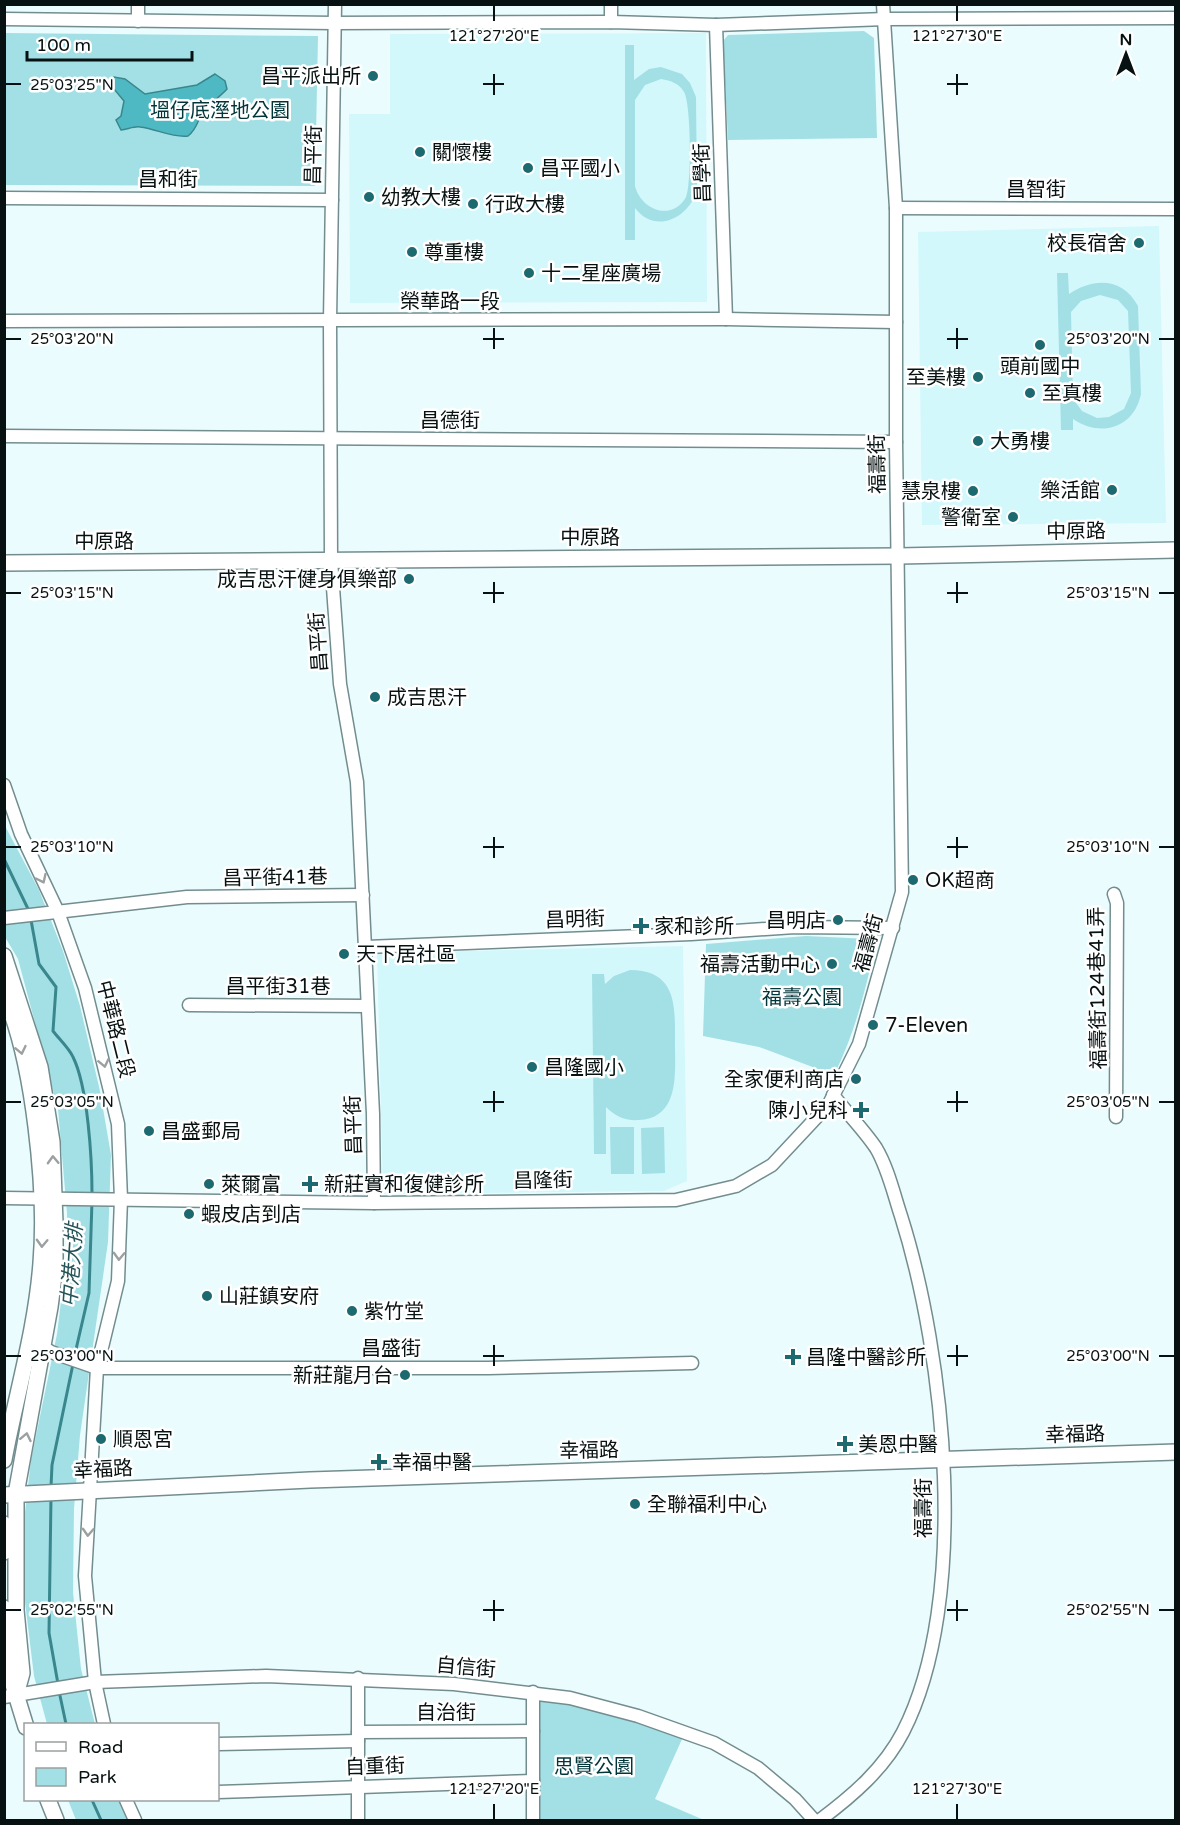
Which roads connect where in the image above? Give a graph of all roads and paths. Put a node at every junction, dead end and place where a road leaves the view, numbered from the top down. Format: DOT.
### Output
graph roads {
  1 [pos="138,4"];
  2 [pos="335,4"];
  3 [pos="611,4"];
  4 [pos="883,4"];
  5 [pos="1176,18"];
  6 [pos="4,19"];
  7 [pos="886,19"];
  8 [pos="138,21"];
  9 [pos="611,22"];
  10 [pos="334,23"];
  11 [pos="716,25"];
  12 [pos="4,198"];
  13 [pos="332,200"];
  14 [pos="896,208"];
  15 [pos="1176,209"];
  16 [pos="726,319"];
  17 [pos="4,321"];
  18 [pos="330,321"];
  19 [pos="896,322"];
  20 [pos="4,436"];
  21 [pos="330,439"];
  22 [pos="896,442"];
  23 [pos="1176,550"];
  24 [pos="899,556"];
  25 [pos="331,561"];
  26 [pos="4,563"];
  27 [pos="4,785"];
  28 [pos="1114,894"];
  29 [pos="363,895"];
  30 [pos="52,913"];
  31 [pos="4,918"];
  32 [pos="893,928"];
  33 [pos="366,947"];
  34 [pos="4,956"];
  35 [pos="4,994"];
  36 [pos="189,1005"];
  37 [pos="368,1006"];
  38 [pos="834,1095"];
  39 [pos="1116,1117"];
  40 [pos="4,1198"];
  41 [pos="48,1199"];
  42 [pos="121,1199"];
  43 [pos="375,1203"];
  44 [pos="29,1340"];
  45 [pos="47,1349"];
  46 [pos="692,1363"];
  47 [pos="94,1366"];
  48 [pos="1176,1452"];
  49 [pos="943,1459"];
  50 [pos="4,1460"];
  51 [pos="84,1491"];
  52 [pos="10,1495"];
  53 [pos="4,1524"];
  54 [pos="4,1552"];
  55 [pos="4,1608"];
  56 [pos="358,1678"];
  57 [pos="95,1682"];
  58 [pos="533,1692"];
  59 [pos="17,1696"];
  60 [pos="25,1723"];
  61 [pos="104,1723"];
  62 [pos="533,1731"];
  63 [pos="358,1737"];
  64 [pos="219,1744"];
  65 [pos="533,1781"];
  66 [pos="358,1786"];
  67 [pos="219,1792"];
  68 [pos="48,1801"];
  69 [pos="126,1801"];
  70 [pos="52,1819"];
  71 [pos="135,1821"];
  72 [pos="358,1821"];
  73 [pos="534,1821"];
  74 [pos="814,1821"];
  75 [pos="820,1821"];
  1 -- 8 [label="street"];
  2 -- 10 [label="street, 昌平街"];
  3 -- 9 [label="street"];
  4 -- 7 [label="street, 福壽街"];
  5 -- 7 [label="street"];
  6 -- 8 [label="street"];
  7 -- 11 [label="street"];
  7 -- 14 [label="street, 福壽街"];
  8 -- 10 [label="street"];
  9 -- 10 [label="street"];
  9 -- 11 [label="street"];
  10 -- 13 [label="street, 昌平街"];
  11 -- 16 [label="street, 昌學街"];
  12 -- 13 [label="street, 昌和街"];
  13 -- 18 [label="street, 昌平街"];
  14 -- 15 [label="street, 昌智街"];
  14 -- 19 [label="street, 福壽街"];
  16 -- 18 [label="street, 榮華路一段"];
  16 -- 19 [label="street, 榮華路一段"];
  17 -- 18 [label="street, 榮華路一段"];
  18 -- 21 [label="street, 昌平街"];
  19 -- 22 [label="street, 福壽街"];
  20 -- 21 [label="street, 昌德街"];
  21 -- 22 [label="street, 昌德街"];
  21 -- 25 [label="street, 昌平街"];
  22 -- 24 [label="street, 福壽街"];
  23 -- 24 [label="street, 中原路"];
  24 -- 25 [label="street, 中原路"];
  24 -- 32 [label="street, 福壽街"];
  25 -- 26 [label="street, 中原路"];
  25 -- 29 [label="street, 昌平街"];
  27 -- 30 [label="street, 中華路二段, one-way"];
  28 -- 39 [label="street, 福壽街124巷41弄"];
  29 -- 30 [label="street, 昌平街41巷"];
  29 -- 33 [label="street, 昌平街"];
  30 -- 31 [label="street, 昌平街41巷"];
  30 -- 42 [label="street, 中華路二段, one-way"];
  32 -- 33 [label="street, 昌明街"];
  32 -- 38 [label="street, 福壽街"];
  33 -- 37 [label="street, 昌平街"];
  41 -- 34 [label="street, one-way"];
  35 -- 41 [label="street, one-way"];
  36 -- 37 [label="street, 昌平街31巷"];
  37 -- 43 [label="street, 昌平街"];
  38 -- 43 [label="street, 昌隆街"];
  38 -- 49 [label="street, 福壽街"];
  40 -- 41 [label="street, 昌隆街"];
  41 -- 42 [label="street, 昌隆街"];
  41 -- 44 [label="street, one-way"];
  41 -- 45 [label="street"];
  42 -- 43 [label="street, 昌隆街"];
  42 -- 47 [label="street, 中華路二段, one-way"];
  44 -- 45 [label="street"];
  44 -- 50 [label="street"];
  45 -- 47 [label="street, 昌盛街"];
  52 -- 45 [label="street, one-way"];
  46 -- 47 [label="street, 昌盛街"];
  47 -- 51 [label="street, 中華路二段"];
  48 -- 49 [label="street, 幸福路"];
  49 -- 51 [label="street, 幸福路"];
  49 -- 75 [label="street, 福壽街"];
  51 -- 52 [label="street, 幸福路"];
  51 -- 57 [label="street, 中華路二段, one-way"];
  52 -- 59 [label="street"];
  53 -- 54 [label="street"];
  55 -- 59 [label="street"];
  56 -- 57 [label="street, 自信街"];
  56 -- 58 [label="street, 自信街"];
  56 -- 63 [label="street"];
  57 -- 59 [label="street, 自信街"];
  57 -- 61 [label="street, 中華路二段"];
  58 -- 62 [label="street"];
  58 -- 74 [label="street, 自信街"];
  59 -- 60 [label="street"];
  62 -- 63 [label="street, 自治街"];
  62 -- 65 [label="street"];
  63 -- 64 [label="street, 自治街"];
  63 -- 66 [label="street"];
  65 -- 66 [label="street, 自重街"];
  65 -- 73 [label="street"];
  66 -- 67 [label="street, 自重街"];
  66 -- 72 [label="street"];
  68 -- 70 [label="street"];
  69 -- 71 [label="street"];
}
